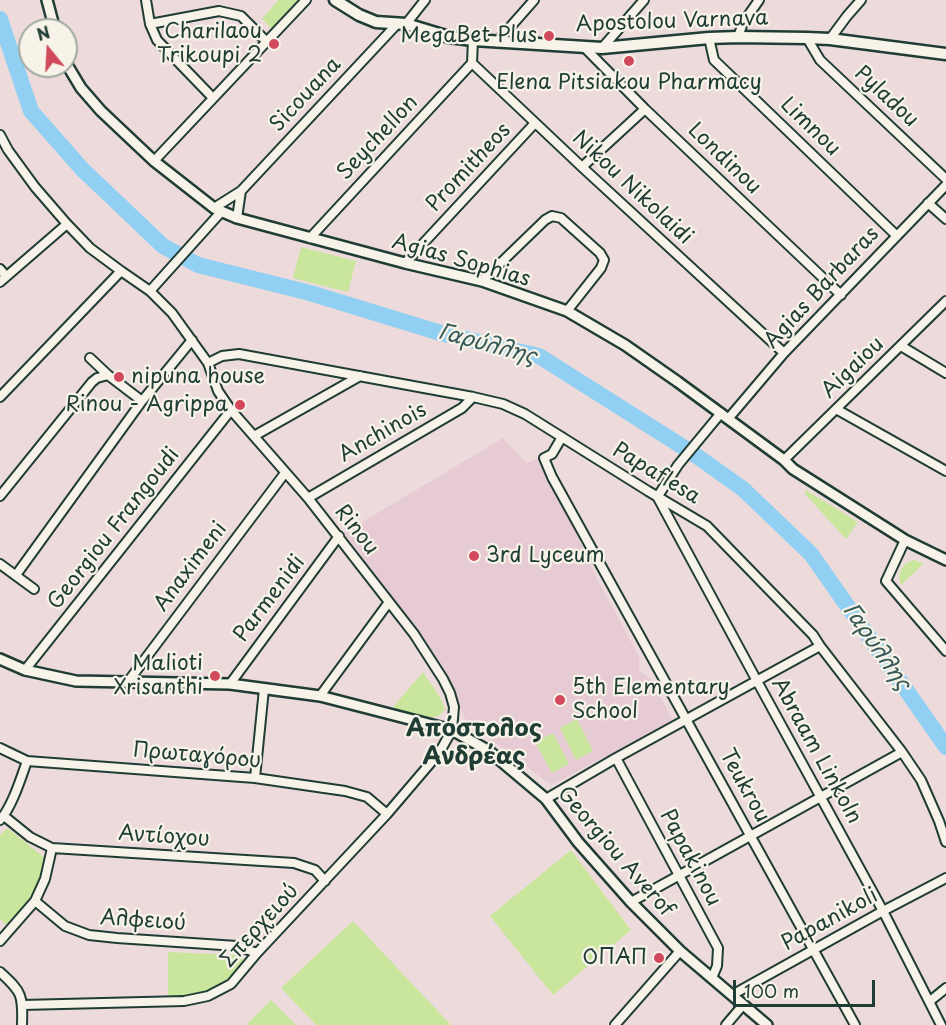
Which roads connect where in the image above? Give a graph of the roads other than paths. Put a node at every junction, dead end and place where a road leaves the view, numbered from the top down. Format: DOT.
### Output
graph roads {
  1 [pos="47,0"];
  2 [pos="146,0"];
  3 [pos="306,0"];
  4 [pos="335,0"];
  5 [pos="425,0"];
  6 [pos="534,0"];
  7 [pos="644,0"];
  8 [pos="759,0"];
  9 [pos="861,0"];
  10 [pos="52,18"];
  11 [pos="150,24"];
  12 [pos="402,24"];
  13 [pos="738,37"];
  14 [pos="709,38"];
  15 [pos="807,38"];
  16 [pos="830,39"];
  17 [pos="473,40"];
  18 [pos="267,42"];
  19 [pos="497,42"];
  20 [pos="584,47"];
  21 [pos="602,48"];
  22 [pos="946,54"];
  23 [pos="472,63"];
  24 [pos="75,78"];
  25 [pos="213,98"];
  26 [pos="645,109"];
  27 [pos="535,123"];
  28 [pos="0,135"];
  29 [pos="154,161"];
  30 [pos="582,167"];
  31 [pos="946,179"];
  32 [pos="946,185"];
  33 [pos="241,191"];
  34 [pos="928,203"];
  35 [pos="218,210"];
  36 [pos="237,218"];
  37 [pos="946,219"];
  38 [pos="67,224"];
  39 [pos="897,236"];
  40 [pos="310,238"];
  41 [pos="405,263"];
  42 [pos="0,269"];
  43 [pos="121,271"];
  44 [pos="3,279"];
  45 [pos="482,281"];
  46 [pos="150,291"];
  47 [pos="841,295"];
  48 [pos="946,301"];
  49 [pos="567,311"];
  50 [pos="192,340"];
  51 [pos="901,346"];
  52 [pos="784,353"];
  53 [pos="90,358"];
  54 [pos="207,363"];
  55 [pos="946,373"];
  56 [pos="108,375"];
  57 [pos="360,376"];
  58 [pos="0,397"];
  59 [pos="473,397"];
  60 [pos="142,401"];
  61 [pos="836,409"];
  62 [pos="231,410"];
  63 [pos="724,416"];
  64 [pos="254,436"];
  65 [pos="562,437"];
  66 [pos="784,460"];
  67 [pos="946,471"];
  68 [pos="285,472"];
  69 [pos="0,496"];
  70 [pos="658,496"];
  71 [pos="308,498"];
  72 [pos="339,536"];
  73 [pos="905,540"];
  74 [pos="946,560"];
  75 [pos="0,564"];
  76 [pos="16,575"];
  77 [pos="34,589"];
  78 [pos="389,602"];
  79 [pos="820,646"];
  80 [pos="946,651"];
  81 [pos="0,659"];
  82 [pos="25,670"];
  83 [pos="757,681"];
  84 [pos="127,683"];
  85 [pos="230,684"];
  86 [pos="264,689"];
  87 [pos="320,696"];
  88 [pos="686,720"];
  89 [pos="452,730"];
  90 [pos="0,748"];
  91 [pos="902,752"];
  92 [pos="616,758"];
  93 [pos="27,761"];
  94 [pos="255,778"];
  95 [pos="821,797"];
  96 [pos="546,799"];
  97 [pos="387,814"];
  98 [pos="2,818"];
  99 [pos="751,836"];
  100 [pos="946,842"];
  101 [pos="52,848"];
  102 [pos="679,875"];
  103 [pos="946,878"];
  104 [pos="325,881"];
  105 [pos="35,901"];
  106 [pos="631,902"];
  107 [pos="883,911"];
  108 [pos="0,941"];
  109 [pos="814,950"];
  110 [pos="680,951"];
  111 [pos="257,953"];
  112 [pos="0,972"];
  113 [pos="712,978"];
  114 [pos="946,988"];
  115 [pos="732,995"];
  116 [pos="930,1001"];
  117 [pos="22,1005"];
  118 [pos="743,1005"];
  119 [pos="756,1020"];
  120 [pos="22,1025"];
  121 [pos="615,1025"];
  122 [pos="726,1025"];
  123 [pos="767,1025"];
  124 [pos="855,1025"];
  125 [pos="941,1025"];
  1 -- 10 [label="street"];
  2 -- 11 [label="street"];
  3 -- 18 [label="street"];
  4 -- 12 [label="main road, Apostolou Varnava"];
  5 -- 12 [label="street, Sicouana"];
  6 -- 19 [label="street"];
  7 -- 21 [label="street"];
  8 -- 13 [label="street"];
  9 -- 16 [label="street"];
  11 -- 18 [label="street"];
  11 -- 25 [label="street"];
  12 -- 17 [label="main road, Apostolou Varnava"];
  12 -- 33 [label="street, Sicouana"];
  13 -- 14 [label="main road, Apostolou Varnava"];
  13 -- 15 [label="main road, Apostolou Varnava"];
  14 -- 21 [label="main road, Apostolou Varnava"];
  14 -- 39 [label="street, Limnou"];
  15 -- 16 [label="main road, Apostolou Varnava"];
  15 -- 31 [label="street, Pyladou"];
  16 -- 22 [label="main road, Apostolou Varnava"];
  17 -- 19 [label="main road, Apostolou Varnava"];
  17 -- 23 [label="street"];
  18 -- 25 [label="street"];
  19 -- 20 [label="main road, Apostolou Varnava"];
  20 -- 21 [label="main road, Apostolou Varnava"];
  20 -- 26 [label="street, Londinou"];
  23 -- 27 [label="street, Nikou Nikolaidi"];
  23 -- 40 [label="street, Seychellon"];
  24 -- 29 [label="street, Agias Sophias"];
  25 -- 29 [label="street"];
  26 -- 30 [label="street"];
  26 -- 47 [label="street, Londinou"];
  27 -- 30 [label="street, Nikou Nikolaidi"];
  27 -- 41 [label="street, Promitheos"];
  28 -- 38 [label="street, Rinou"];
  29 -- 35 [label="street, Agias Sophias"];
  30 -- 52 [label="street, Nikou Nikolaidi"];
  32 -- 34 [label="street, Agias Barbaras"];
  33 -- 35 [label="street, Sicouana"];
  33 -- 36 [label="street"];
  34 -- 37 [label="street"];
  34 -- 39 [label="street, Agias Barbaras"];
  35 -- 36 [label="street, Agias Sophias"];
  35 -- 46 [label="street, Sicouana"];
  36 -- 40 [label="street, Agias Sophias"];
  38 -- 43 [label="street, Rinou"];
  38 -- 44 [label="street"];
  39 -- 47 [label="street, Agias Barbaras"];
  40 -- 41 [label="street, Agias Sophias"];
  41 -- 45 [label="street, Agias Sophias"];
  42 -- 44 [label="street"];
  43 -- 46 [label="street, Rinou"];
  43 -- 58 [label="street"];
  45 -- 49 [label="street, Agias Sophias"];
  45 -- 49 [label="street"];
  46 -- 50 [label="street, Rinou"];
  47 -- 52 [label="street, Agias Barbaras"];
  48 -- 51 [label="street, Aigaiou"];
  49 -- 63 [label="street, Agias Sophias"];
  50 -- 54 [label="street, Rinou"];
  50 -- 60 [label="street"];
  51 -- 55 [label="street"];
  51 -- 61 [label="street, Aigaiou"];
  52 -- 63 [label="street, Agias Barbaras"];
  53 -- 56 [label="street"];
  54 -- 57 [label="street, Papaflesa"];
  54 -- 62 [label="street, Rinou"];
  56 -- 60 [label="street"];
  56 -- 69 [label="street"];
  57 -- 59 [label="street, Papaflesa"];
  57 -- 64 [label="street"];
  59 -- 65 [label="street, Papaflesa"];
  59 -- 71 [label="street, Anchinois"];
  60 -- 76 [label="street"];
  61 -- 66 [label="street, Aigaiou"];
  61 -- 67 [label="street"];
  62 -- 64 [label="street, Rinou"];
  62 -- 82 [label="street, Georgiou Frangoudi"];
  63 -- 66 [label="street, Agias Sophias"];
  63 -- 70 [label="street, Agias Barbaras"];
  64 -- 68 [label="street, Rinou"];
  65 -- 70 [label="street, Papaflesa"];
  65 -- 88 [label="street, Teukrou"];
  66 -- 73 [label="street, Agias Sophias"];
  68 -- 71 [label="street, Rinou"];
  68 -- 84 [label="street, Anaximeni"];
  70 -- 79 [label="street, Papaflesa"];
  70 -- 83 [label="street, Abraam Linkoln"];
  71 -- 72 [label="street, Rinou"];
  72 -- 78 [label="street, Rinou"];
  72 -- 85 [label="street, Parmenidi"];
  73 -- 74 [label="street, Agias Sophias"];
  73 -- 80 [label="street"];
  75 -- 76 [label="street"];
  76 -- 77 [label="street"];
  78 -- 87 [label="street"];
  78 -- 89 [label="street, Rinou"];
  79 -- 83 [label="street"];
  79 -- 91 [label="street, Papaflesa"];
  81 -- 82 [label="street, Georgiou Averof"];
  82 -- 84 [label="street, Georgiou Averof"];
  83 -- 88 [label="street"];
  83 -- 95 [label="street, Abraam Linkoln"];
  84 -- 85 [label="street, Georgiou Averof"];
  85 -- 86 [label="street, Georgiou Averof"];
  86 -- 87 [label="street, Georgiou Averof"];
  86 -- 94 [label="street"];
  87 -- 89 [label="street, Georgiou Averof"];
  88 -- 92 [label="street"];
  88 -- 99 [label="street, Teukrou"];
  89 -- 96 [label="street, Georgiou Averof"];
  89 -- 97 [label="street, Σπερχειού"];
  90 -- 93 [label="street, Πρωταγόρου"];
  91 -- 95 [label="street"];
  91 -- 100 [label="street, Papaflesa"];
  92 -- 96 [label="street"];
  92 -- 102 [label="street, Papakinou"];
  93 -- 94 [label="street, Πρωταγόρου"];
  93 -- 98 [label="street"];
  94 -- 97 [label="street, Πρωταγόρου"];
  95 -- 99 [label="street"];
  95 -- 107 [label="street, Abraam Linkoln"];
  96 -- 106 [label="street, Georgiou Averof"];
  97 -- 104 [label="street, Σπερχειού"];
  98 -- 101 [label="street, Αντίοχου"];
  99 -- 102 [label="street"];
  99 -- 109 [label="street, Teukrou"];
  101 -- 104 [label="street, Αντίοχου"];
  101 -- 105 [label="street"];
  102 -- 106 [label="street"];
  102 -- 113 [label="street, Papakinou"];
  103 -- 107 [label="street, Papanikoli"];
  104 -- 111 [label="street, Σπερχειού"];
  105 -- 108 [label="street"];
  105 -- 111 [label="street, Αλφειού"];
  106 -- 110 [label="street, Georgiou Averof"];
  107 -- 109 [label="street, Papanikoli"];
  107 -- 116 [label="street, Abraam Linkoln"];
  109 -- 115 [label="street, Papanikoli"];
  109 -- 124 [label="street, Teukrou"];
  110 -- 113 [label="street, Georgiou Averof"];
  110 -- 121 [label="street"];
  111 -- 117 [label="street, Σπερχειού"];
  112 -- 117 [label="street"];
  113 -- 115 [label="street, Georgiou Averof"];
  114 -- 116 [label="street"];
  115 -- 118 [label="street, Georgiou Averof"];
  116 -- 125 [label="street, Abraam Linkoln"];
  117 -- 120 [label="street"];
  118 -- 119 [label="street, Georgiou Averof"];
  118 -- 122 [label="street"];
  119 -- 123 [label="street, Georgiou Averof"];
}
